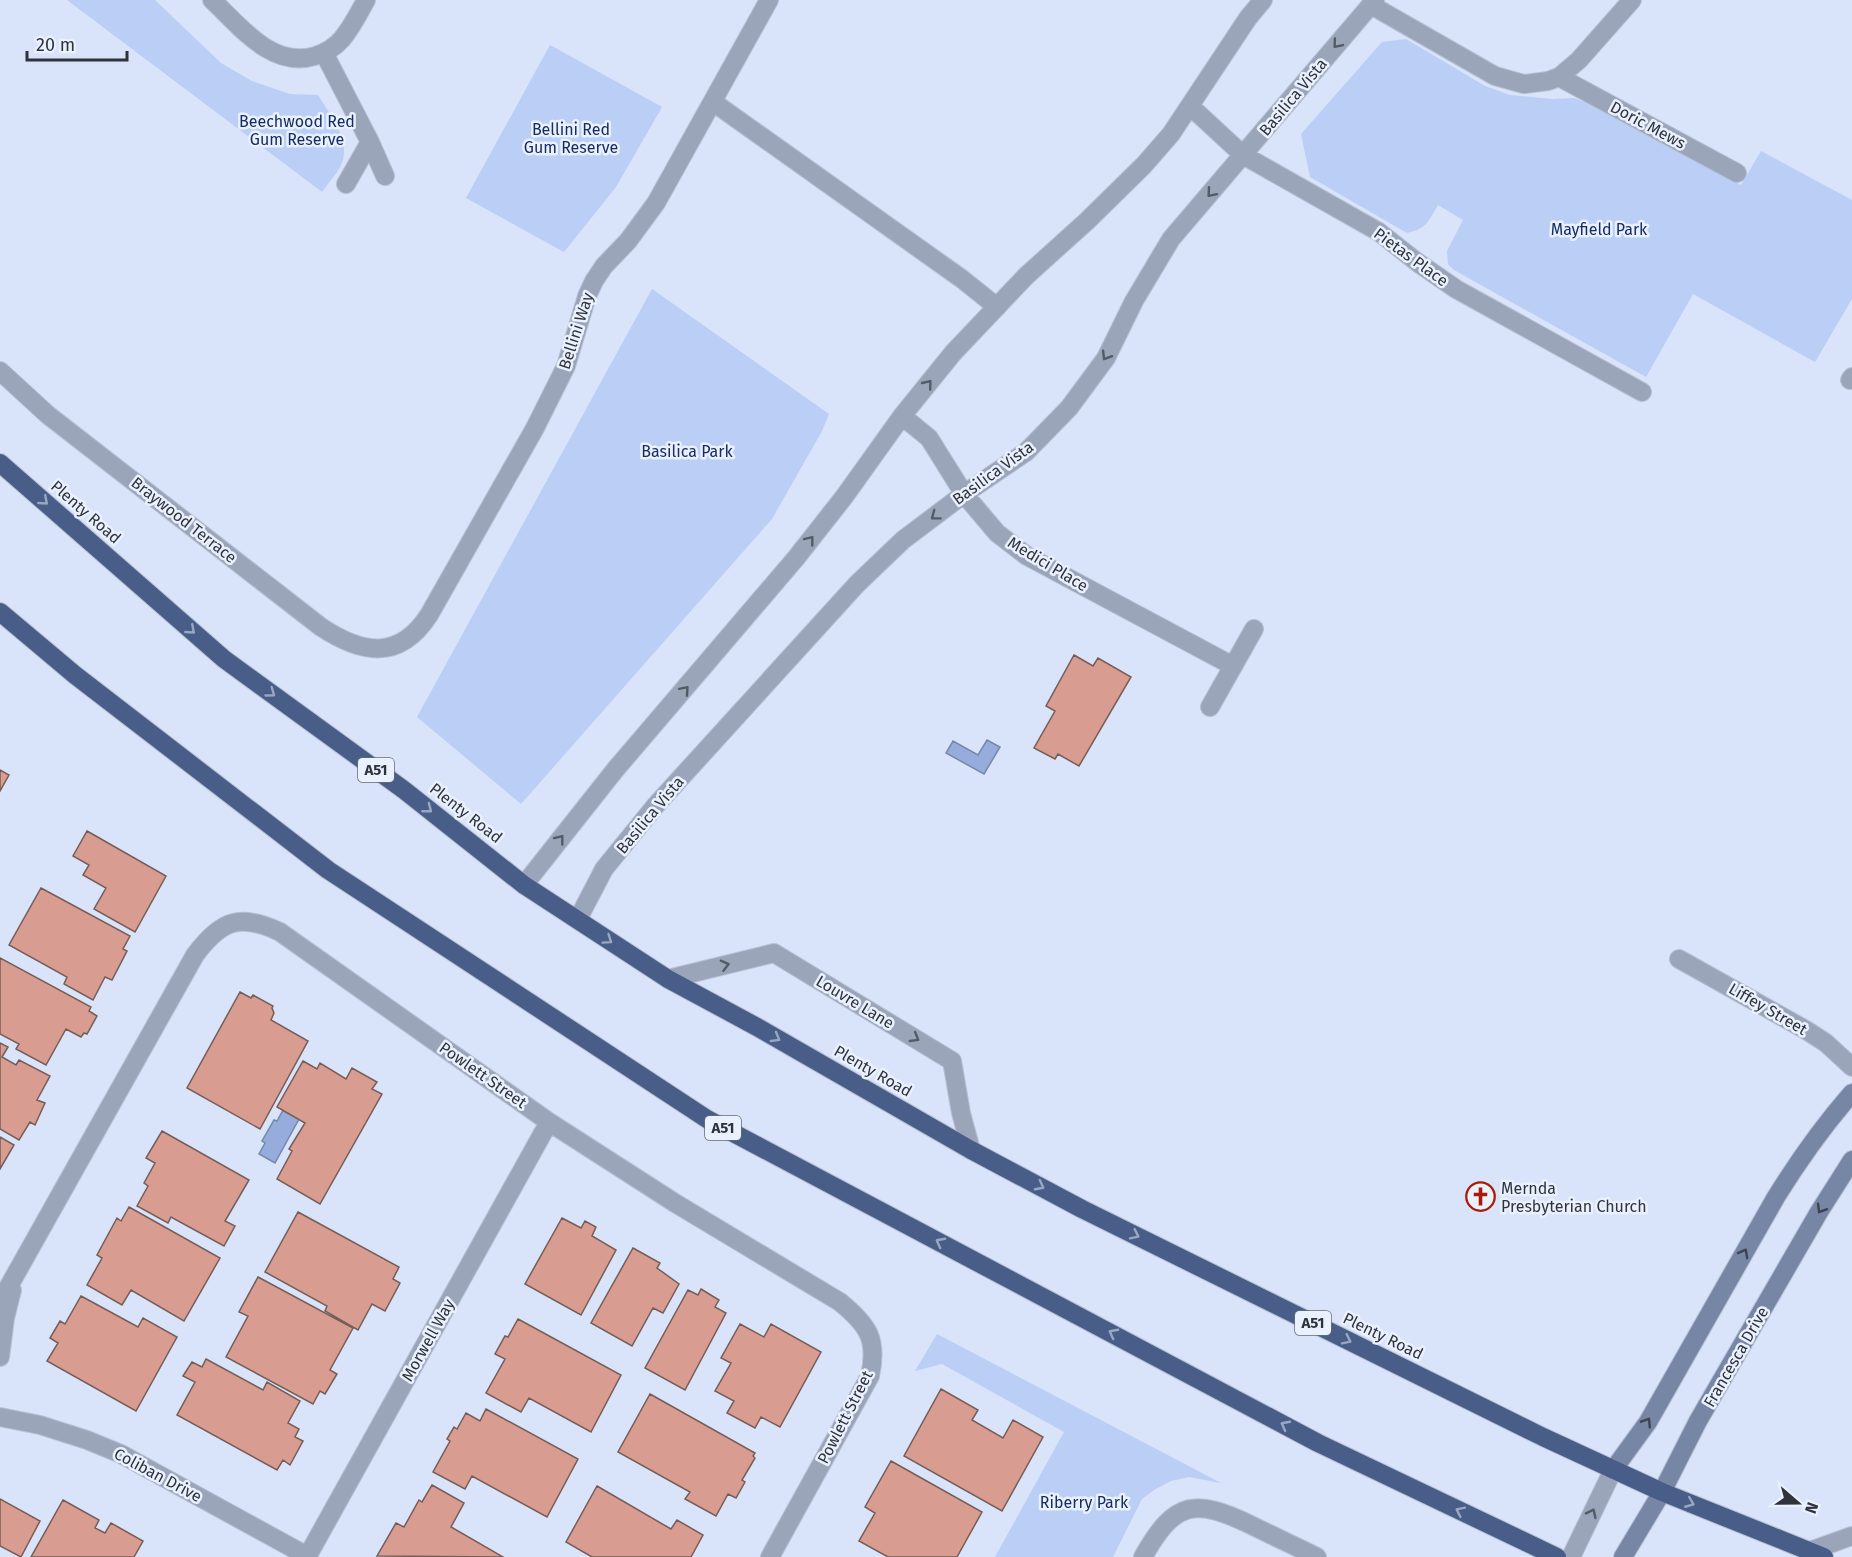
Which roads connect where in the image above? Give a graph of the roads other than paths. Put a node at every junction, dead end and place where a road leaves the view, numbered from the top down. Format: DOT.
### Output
graph roads {
  1 [pos="212,0"];
  2 [pos="366,0"];
  3 [pos="769,0"];
  4 [pos="1263,0"];
  5 [pos="1632,0"];
  6 [pos="1373,2"];
  7 [pos="324,53"];
  8 [pos="1560,77"];
  9 [pos="713,102"];
  10 [pos="1190,106"];
  11 [pos="370,142"];
  12 [pos="1243,155"];
  13 [pos="1737,173"];
  14 [pos="385,176"];
  15 [pos="346,184"];
  16 [pos="997,307"];
  17 [pos="0,371"];
  18 [pos="1642,392"];
  19 [pos="902,416"];
  20 [pos="0,463"];
  21 [pos="964,494"];
  22 [pos="0,612"];
  23 [pos="1254,628"];
  24 [pos="378,650"];
  25 [pos="1233,666"];
  26 [pos="1210,707"];
  27 [pos="524,885"];
  28 [pos="578,919"];
  29 [pos="1679,959"];
  30 [pos="668,979"];
  31 [pos="1852,1067"];
  32 [pos="1852,1093"];
  33 [pos="549,1122"];
  34 [pos="971,1149"];
  35 [pos="1852,1160"];
  36 [pos="15,1277"];
  37 [pos="0,1302"];
  38 [pos="0,1357"];
  39 [pos="0,1417"];
  40 [pos="1612,1470"];
  41 [pos="1662,1492"];
  42 [pos="1852,1536"];
  43 [pos="1817,1554"];
  44 [pos="307,1556"];
  45 [pos="770,1557"];
  46 [pos="1143,1557"];
  47 [pos="1317,1557"];
  48 [pos="1557,1557"];
  49 [pos="1571,1557"];
  50 [pos="1623,1557"];
  1 -- 7 [label="street"];
  2 -- 7 [label="street"];
  3 -- 9 [label="street, Bellini Way"];
  4 -- 10 [label="street"];
  5 -- 8 [label="street"];
  6 -- 8 [label="street"];
  6 -- 12 [label="street, Basilica Vista, one-way"];
  7 -- 11 [label="street"];
  8 -- 13 [label="street, Doric Mews"];
  9 -- 16 [label="street"];
  9 -- 24 [label="street, Bellini Way"];
  10 -- 12 [label="street, Pietas Place"];
  10 -- 16 [label="street"];
  11 -- 14 [label="street"];
  11 -- 15 [label="street"];
  12 -- 18 [label="street, Pietas Place"];
  12 -- 21 [label="street, Basilica Vista, one-way"];
  19 -- 16 [label="street, one-way"];
  17 -- 24 [label="street, Braywood Terrace"];
  19 -- 21 [label="street, Medici Place"];
  27 -- 19 [label="street, one-way"];
  20 -- 27 [label="highway, Plenty Road / A51, one-way"];
  21 -- 25 [label="street, Medici Place"];
  21 -- 28 [label="street, Basilica Vista, one-way"];
  48 -- 22 [label="highway, A51, one-way"];
  23 -- 25 [label="street"];
  25 -- 26 [label="street"];
  27 -- 28 [label="highway, Plenty Road / A51"];
  28 -- 30 [label="highway, Plenty Road / A51, one-way"];
  29 -- 31 [label="street, Liffey Street"];
  30 -- 34 [label="highway, Plenty Road / A51, one-way"];
  30 -- 34 [label="street, Louvre Lane, one-way"];
  40 -- 32 [label="street, one-way"];
  33 -- 36 [label="street, Powlett Street"];
  33 -- 44 [label="street, Morwell Way"];
  33 -- 45 [label="street, Powlett Street"];
  34 -- 40 [label="highway, Plenty Road / A51, one-way"];
  35 -- 41 [label="street, Francesca Drive, one-way"];
  36 -- 37 [label="street, Powlett Street"];
  36 -- 38 [label="street, Powlett Street"];
  39 -- 44 [label="street, Coliban Drive"];
  40 -- 41 [label="highway, Plenty Road / A51"];
  49 -- 40 [label="street, one-way"];
  41 -- 43 [label="highway, Plenty Road / A51, one-way"];
  41 -- 50 [label="street, Francesca Drive"];
  42 -- 43 [label="street"];
  46 -- 47 [label="street"];
}
